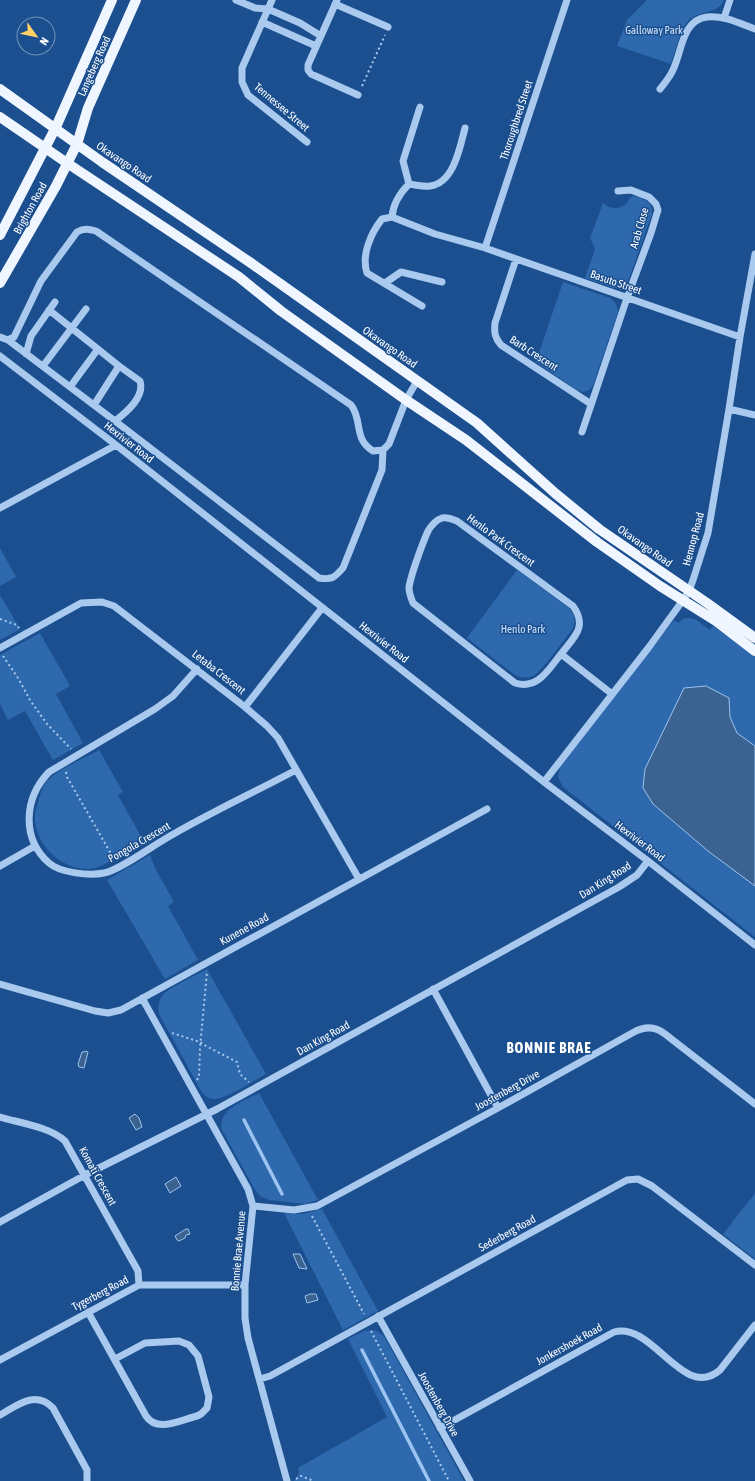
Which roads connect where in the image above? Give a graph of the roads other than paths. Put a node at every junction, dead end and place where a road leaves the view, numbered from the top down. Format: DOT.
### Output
graph roads {
  1 [pos="112,0"];
  2 [pos="136,0"];
  3 [pos="236,0"];
  4 [pos="272,0"];
  5 [pos="567,0"];
  6 [pos="730,0"];
  7 [pos="336,2"];
  8 [pos="268,9"];
  9 [pos="724,18"];
  10 [pos="262,22"];
  11 [pos="388,27"];
  12 [pos="755,29"];
  13 [pos="321,36"];
  14 [pos="316,46"];
  15 [pos="0,89"];
  16 [pos="660,90"];
  17 [pos="358,95"];
  18 [pos="420,107"];
  19 [pos="0,117"];
  20 [pos="56,128"];
  21 [pos="465,128"];
  22 [pos="307,142"];
  23 [pos="77,144"];
  24 [pos="45,148"];
  25 [pos="67,163"];
  26 [pos="409,184"];
  27 [pos="618,191"];
  28 [pos="392,217"];
  29 [pos="0,235"];
  30 [pos="485,248"];
  31 [pos="755,254"];
  32 [pos="516,259"];
  33 [pos="442,282"];
  34 [pos="0,283"];
  35 [pos="385,283"];
  36 [pos="627,298"];
  37 [pos="55,302"];
  38 [pos="422,306"];
  39 [pos="86,309"];
  40 [pos="49,310"];
  41 [pos="72,328"];
  42 [pos="0,337"];
  43 [pos="740,337"];
  44 [pos="8,340"];
  45 [pos="98,349"];
  46 [pos="26,354"];
  47 [pos="0,356"];
  48 [pos="43,366"];
  49 [pos="119,366"];
  50 [pos="417,381"];
  51 [pos="70,386"];
  52 [pos="406,400"];
  53 [pos="591,404"];
  54 [pos="94,405"];
  55 [pos="729,409"];
  56 [pos="755,415"];
  57 [pos="115,421"];
  58 [pos="582,432"];
  59 [pos="116,445"];
  60 [pos="383,450"];
  61 [pos="0,508"];
  62 [pos="689,591"];
  63 [pos="683,600"];
  64 [pos="322,608"];
  65 [pos="755,638"];
  66 [pos="0,648"];
  67 [pos="755,651"];
  68 [pos="561,654"];
  69 [pos="197,669"];
  70 [pos="612,694"];
  71 [pos="245,707"];
  72 [pos="296,770"];
  73 [pos="544,782"];
  74 [pos="487,808"];
  75 [pos="34,846"];
  76 [pos="648,861"];
  77 [pos="0,866"];
  78 [pos="359,879"];
  79 [pos="755,945"];
  80 [pos="0,984"];
  81 [pos="433,989"];
  82 [pos="142,998"];
  83 [pos="755,1104"];
  84 [pos="498,1108"];
  85 [pos="207,1114"];
  86 [pos="0,1117"];
  87 [pos="85,1175"];
  88 [pos="253,1206"];
  89 [pos="0,1222"];
  90 [pos="755,1265"];
  91 [pos="139,1285"];
  92 [pos="245,1285"];
  93 [pos="88,1312"];
  94 [pos="378,1316"];
  95 [pos="755,1324"];
  96 [pos="115,1359"];
  97 [pos="0,1360"];
  98 [pos="260,1379"];
  99 [pos="0,1415"];
  100 [pos="440,1428"];
  101 [pos="87,1481"];
  102 [pos="287,1481"];
  103 [pos="470,1481"];
  1 -- 20 [label="main road, Langeberg Road"];
  2 -- 23 [label="main road, Langeberg Road"];
  3 -- 8 [label="street"];
  4 -- 8 [label="street, Tennessee Street"];
  5 -- 30 [label="street, Thoroughbred Street"];
  6 -- 9 [label="street"];
  7 -- 11 [label="street"];
  7 -- 13 [label="street"];
  8 -- 10 [label="street, Tennessee Street"];
  8 -- 13 [label="street"];
  9 -- 12 [label="street"];
  9 -- 16 [label="street"];
  10 -- 14 [label="street"];
  10 -- 22 [label="street, Tennessee Street"];
  13 -- 14 [label="street"];
  14 -- 17 [label="street"];
  15 -- 20 [label="main road, Okavango Road"];
  18 -- 26 [label="street"];
  19 -- 24 [label="main road"];
  20 -- 23 [label="main road, Okavango Road"];
  20 -- 24 [label="main road, Langeberg Road"];
  21 -- 26 [label="street"];
  23 -- 25 [label="main road, Langeberg Road"];
  23 -- 50 [label="main road, Okavango Road"];
  24 -- 25 [label="main road"];
  24 -- 29 [label="main road, Brighton Road"];
  25 -- 34 [label="main road, Brighton Road"];
  25 -- 52 [label="main road"];
  26 -- 28 [label="street"];
  27 -- 36 [label="street, Arab Close"];
  28 -- 30 [label="street, Basuto Street"];
  28 -- 35 [label="street"];
  30 -- 32 [label="street, Basuto Street"];
  31 -- 43 [label="street, Hennop Road"];
  32 -- 36 [label="street, Basuto Street"];
  32 -- 53 [label="street, Barb Crescent"];
  33 -- 35 [label="street"];
  35 -- 38 [label="street"];
  36 -- 43 [label="street, Basuto Street"];
  36 -- 53 [label="street"];
  37 -- 40 [label="street"];
  39 -- 41 [label="street"];
  40 -- 41 [label="street"];
  40 -- 46 [label="street"];
  41 -- 45 [label="street"];
  41 -- 48 [label="street"];
  42 -- 44 [label="street"];
  43 -- 55 [label="street, Hennop Road"];
  44 -- 46 [label="street"];
  44 -- 60 [label="street"];
  45 -- 49 [label="street"];
  45 -- 51 [label="street"];
  46 -- 48 [label="street"];
  47 -- 59 [label="street, Hexrivier Road"];
  48 -- 51 [label="street"];
  49 -- 54 [label="street"];
  49 -- 57 [label="street"];
  50 -- 52 [label="street"];
  50 -- 62 [label="main road, Okavango Road"];
  51 -- 54 [label="street"];
  52 -- 60 [label="street"];
  52 -- 63 [label="main road"];
  53 -- 58 [label="street"];
  54 -- 57 [label="street"];
  55 -- 56 [label="street"];
  55 -- 62 [label="street, Hennop Road"];
  57 -- 60 [label="street"];
  59 -- 61 [label="street"];
  59 -- 64 [label="street, Hexrivier Road"];
  62 -- 63 [label="street, Hennop Road"];
  62 -- 65 [label="main road, Okavango Road"];
  63 -- 67 [label="main road"];
  63 -- 70 [label="street, Hennop Road"];
  64 -- 71 [label="street"];
  64 -- 73 [label="street, Hexrivier Road"];
  66 -- 69 [label="street, Letaba Crescent"];
  68 -- 68 [label="street, Henlo Park Crescent"];
  68 -- 70 [label="street"];
  69 -- 71 [label="street, Letaba Crescent"];
  69 -- 75 [label="street, Pongola Crescent"];
  70 -- 73 [label="street, Hennop Road"];
  71 -- 72 [label="street, Letaba Crescent"];
  72 -- 75 [label="street, Pongola Crescent"];
  72 -- 78 [label="street, Letaba Crescent"];
  73 -- 76 [label="street, Hexrivier Road"];
  74 -- 78 [label="street, Kunene Road"];
  75 -- 77 [label="street"];
  76 -- 79 [label="street, Hexrivier Road"];
  76 -- 81 [label="street, Dan King Road"];
  78 -- 82 [label="street, Kunene Road"];
  80 -- 82 [label="street, Kunene Road"];
  81 -- 84 [label="street"];
  81 -- 85 [label="street, Dan King Road"];
  82 -- 85 [label="street, Bonnie Brae Avenue"];
  83 -- 84 [label="street, Joostenberg Drive"];
  84 -- 88 [label="street, Joostenberg Drive"];
  85 -- 87 [label="street, Dan King Road"];
  85 -- 88 [label="street, Bonnie Brae Avenue"];
  86 -- 87 [label="street, Komati Crescent"];
  87 -- 89 [label="street, Dan King Road"];
  87 -- 91 [label="street, Komati Crescent"];
  88 -- 92 [label="street, Bonnie Brae Avenue"];
  90 -- 94 [label="street, Sederberg Road"];
  91 -- 92 [label="street, Tygerberg Road"];
  91 -- 93 [label="street, Tygerberg Road"];
  92 -- 98 [label="street, Bonnie Brae Avenue"];
  93 -- 96 [label="street"];
  93 -- 97 [label="street, Tygerberg Road"];
  94 -- 98 [label="street, Sederberg Road"];
  94 -- 100 [label="street, Joostenberg Drive"];
  95 -- 100 [label="street, Jonkershoek Road"];
  96 -- 96 [label="street"];
  98 -- 102 [label="street, Bonnie Brae Avenue"];
  99 -- 101 [label="street"];
  100 -- 103 [label="street, Joostenberg Drive"];
}
